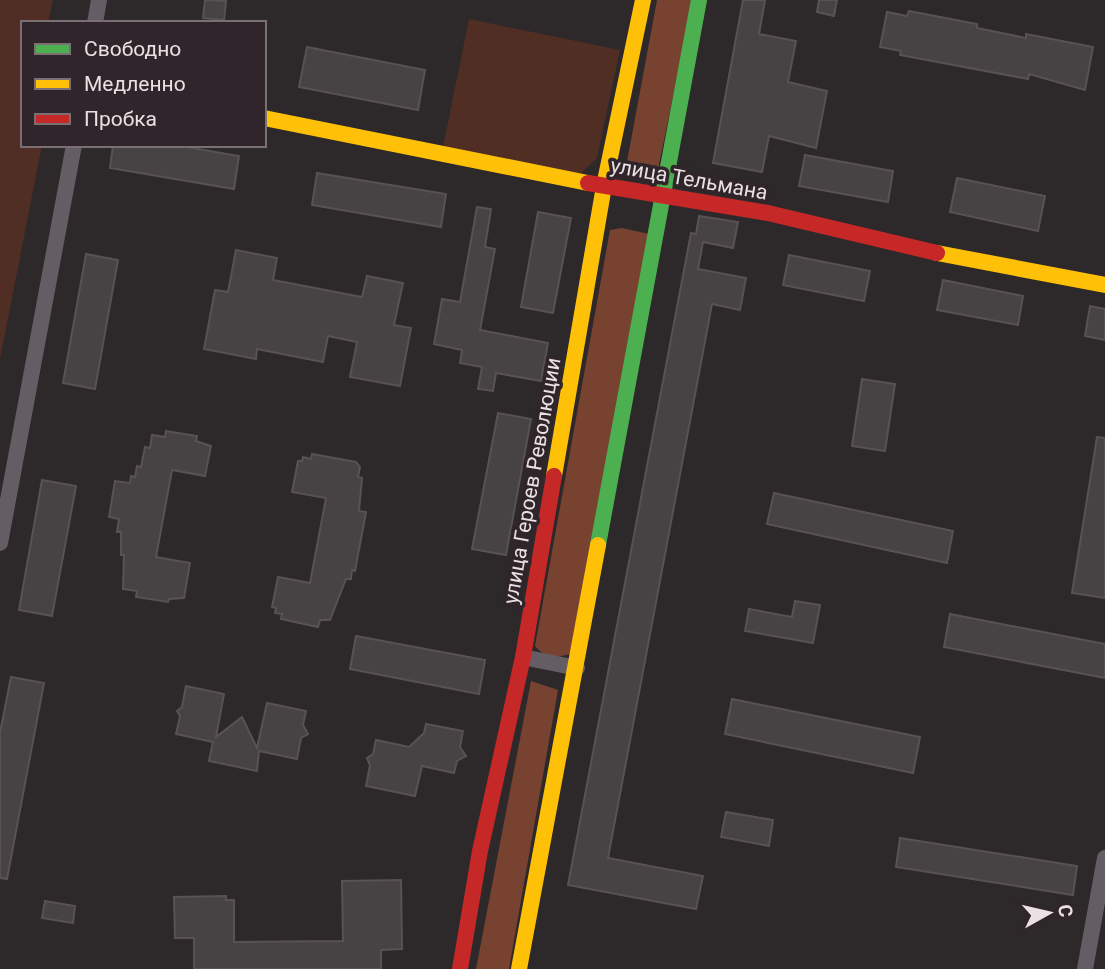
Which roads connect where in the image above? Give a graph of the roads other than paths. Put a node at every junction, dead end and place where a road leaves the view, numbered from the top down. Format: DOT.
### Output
graph roads {
  1 [pos="99,0"];
  2 [pos="643,0"];
  3 [pos="699,0"];
  4 [pos="95,21"];
  5 [pos="266,118"];
  6 [pos="74,147"];
  7 [pos="604,186"];
  8 [pos="663,195"];
  9 [pos="1105,285"];
  10 [pos="0,543"];
  11 [pos="523,657"];
  12 [pos="577,668"];
  13 [pos="1105,858"];
  14 [pos="460,969"];
  15 [pos="519,969"];
  16 [pos="1085,969"];
  1 -- 4 [label="street"];
  2 -- 7 [label="street, улица Героев Революции"];
  3 -- 8 [label="street"];
  5 -- 7 [label="street, улица Тельмана"];
  6 -- 10 [label="street"];
  7 -- 8 [label="street, улица Тельмана"];
  7 -- 11 [label="street, улица Героев Революции"];
  8 -- 9 [label="street, улица Тельмана"];
  8 -- 12 [label="street"];
  11 -- 12 [label="street"];
  11 -- 14 [label="street, улица Героев Революции"];
  12 -- 15 [label="street"];
  13 -- 16 [label="street"];
}
